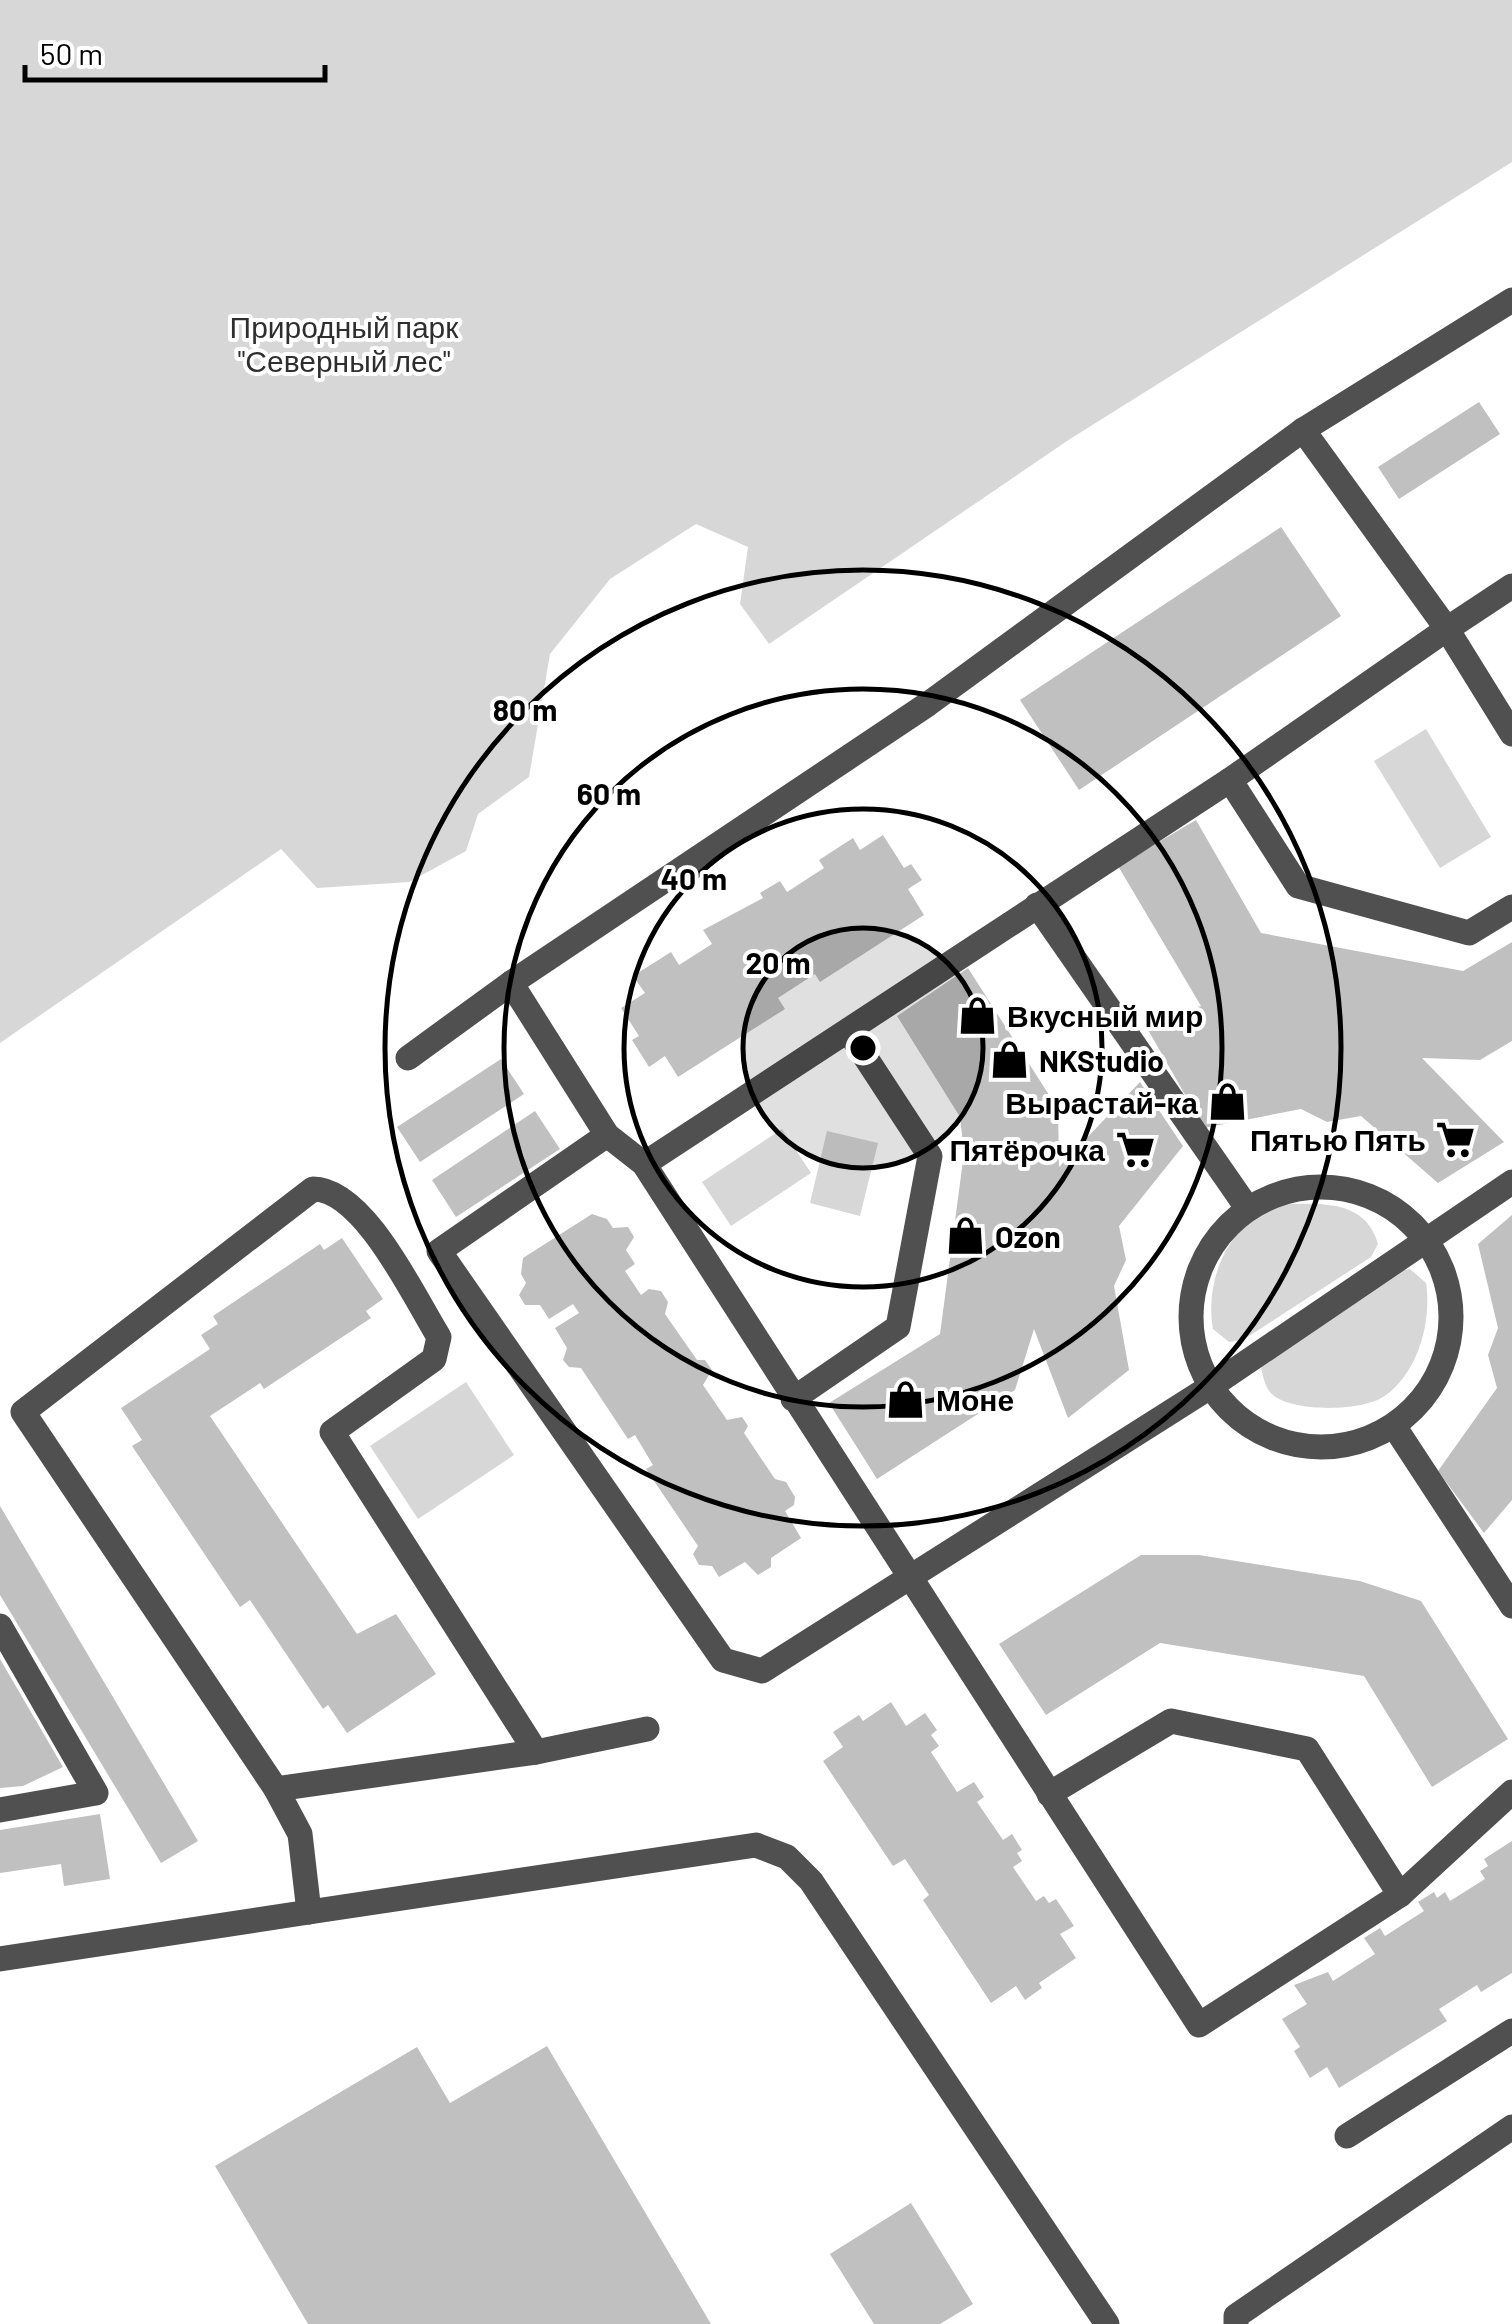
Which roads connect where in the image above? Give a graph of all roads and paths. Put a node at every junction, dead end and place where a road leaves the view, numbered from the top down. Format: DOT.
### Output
graph roads {
  1 [pos="1510,304"];
  2 [pos="1303,430"];
  3 [pos="1512,586"];
  4 [pos="1447,629"];
  5 [pos="1512,734"];
  6 [pos="1230,780"];
  7 [pos="1037,905"];
  8 [pos="1512,907"];
  9 [pos="511,983"];
  10 [pos="849,1032"];
  11 [pos="408,1058"];
  12 [pos="606,1135"];
  13 [pos="644,1164"];
  14 [pos="1512,1182"];
  15 [pos="1248,1209"];
  16 [pos="1428,1241"];
  17 [pos="1210,1387"];
  18 [pos="793,1399"];
  19 [pos="1394,1426"];
  20 [pos="910,1578"];
  21 [pos="1512,1606"];
  22 [pos="0,1626"];
  23 [pos="648,1729"];
  24 [pos="536,1752"];
  25 [pos="276,1788"];
  26 [pos="1512,1792"];
  27 [pos="1050,1794"];
  28 [pos="0,1810"];
  29 [pos="1400,1896"];
  30 [pos="309,1912"];
  31 [pos="0,1959"];
  32 [pos="1512,2031"];
  33 [pos="1512,2127"];
  34 [pos="1346,2136"];
  35 [pos="1106,2324"];
  36 [pos="1236,2324"];
  1 -- 2 [label="street"];
  2 -- 4 [label="street"];
  2 -- 9 [label="street"];
  3 -- 4 [label="street"];
  4 -- 5 [label="street"];
  4 -- 6 [label="street"];
  6 -- 7 [label="street"];
  6 -- 8 [label="street"];
  7 -- 10 [label="street"];
  7 -- 15 [label="street"];
  9 -- 11 [label="street"];
  9 -- 12 [label="street"];
  10 -- 13 [label="street"];
  10 -- 18 [label="street"];
  12 -- 13 [label="street"];
  12 -- 20 [label="street"];
  13 -- 18 [label="street"];
  14 -- 16 [label="street"];
  15 -- 16 [label="street"];
  15 -- 17 [label="street"];
  16 -- 17 [label="street"];
  16 -- 19 [label="street"];
  17 -- 19 [label="street"];
  17 -- 20 [label="street"];
  18 -- 20 [label="street"];
  19 -- 21 [label="street"];
  20 -- 27 [label="street"];
  22 -- 28 [label="street"];
  23 -- 24 [label="street"];
  24 -- 25 [label="street"];
  24 -- 25 [label="street"];
  25 -- 30 [label="street"];
  26 -- 29 [label="street"];
  27 -- 29 [label="street"];
  27 -- 29 [label="street"];
  30 -- 31 [label="street"];
  30 -- 35 [label="street"];
  32 -- 34 [label="street"];
  33 -- 36 [label="street"];
}
